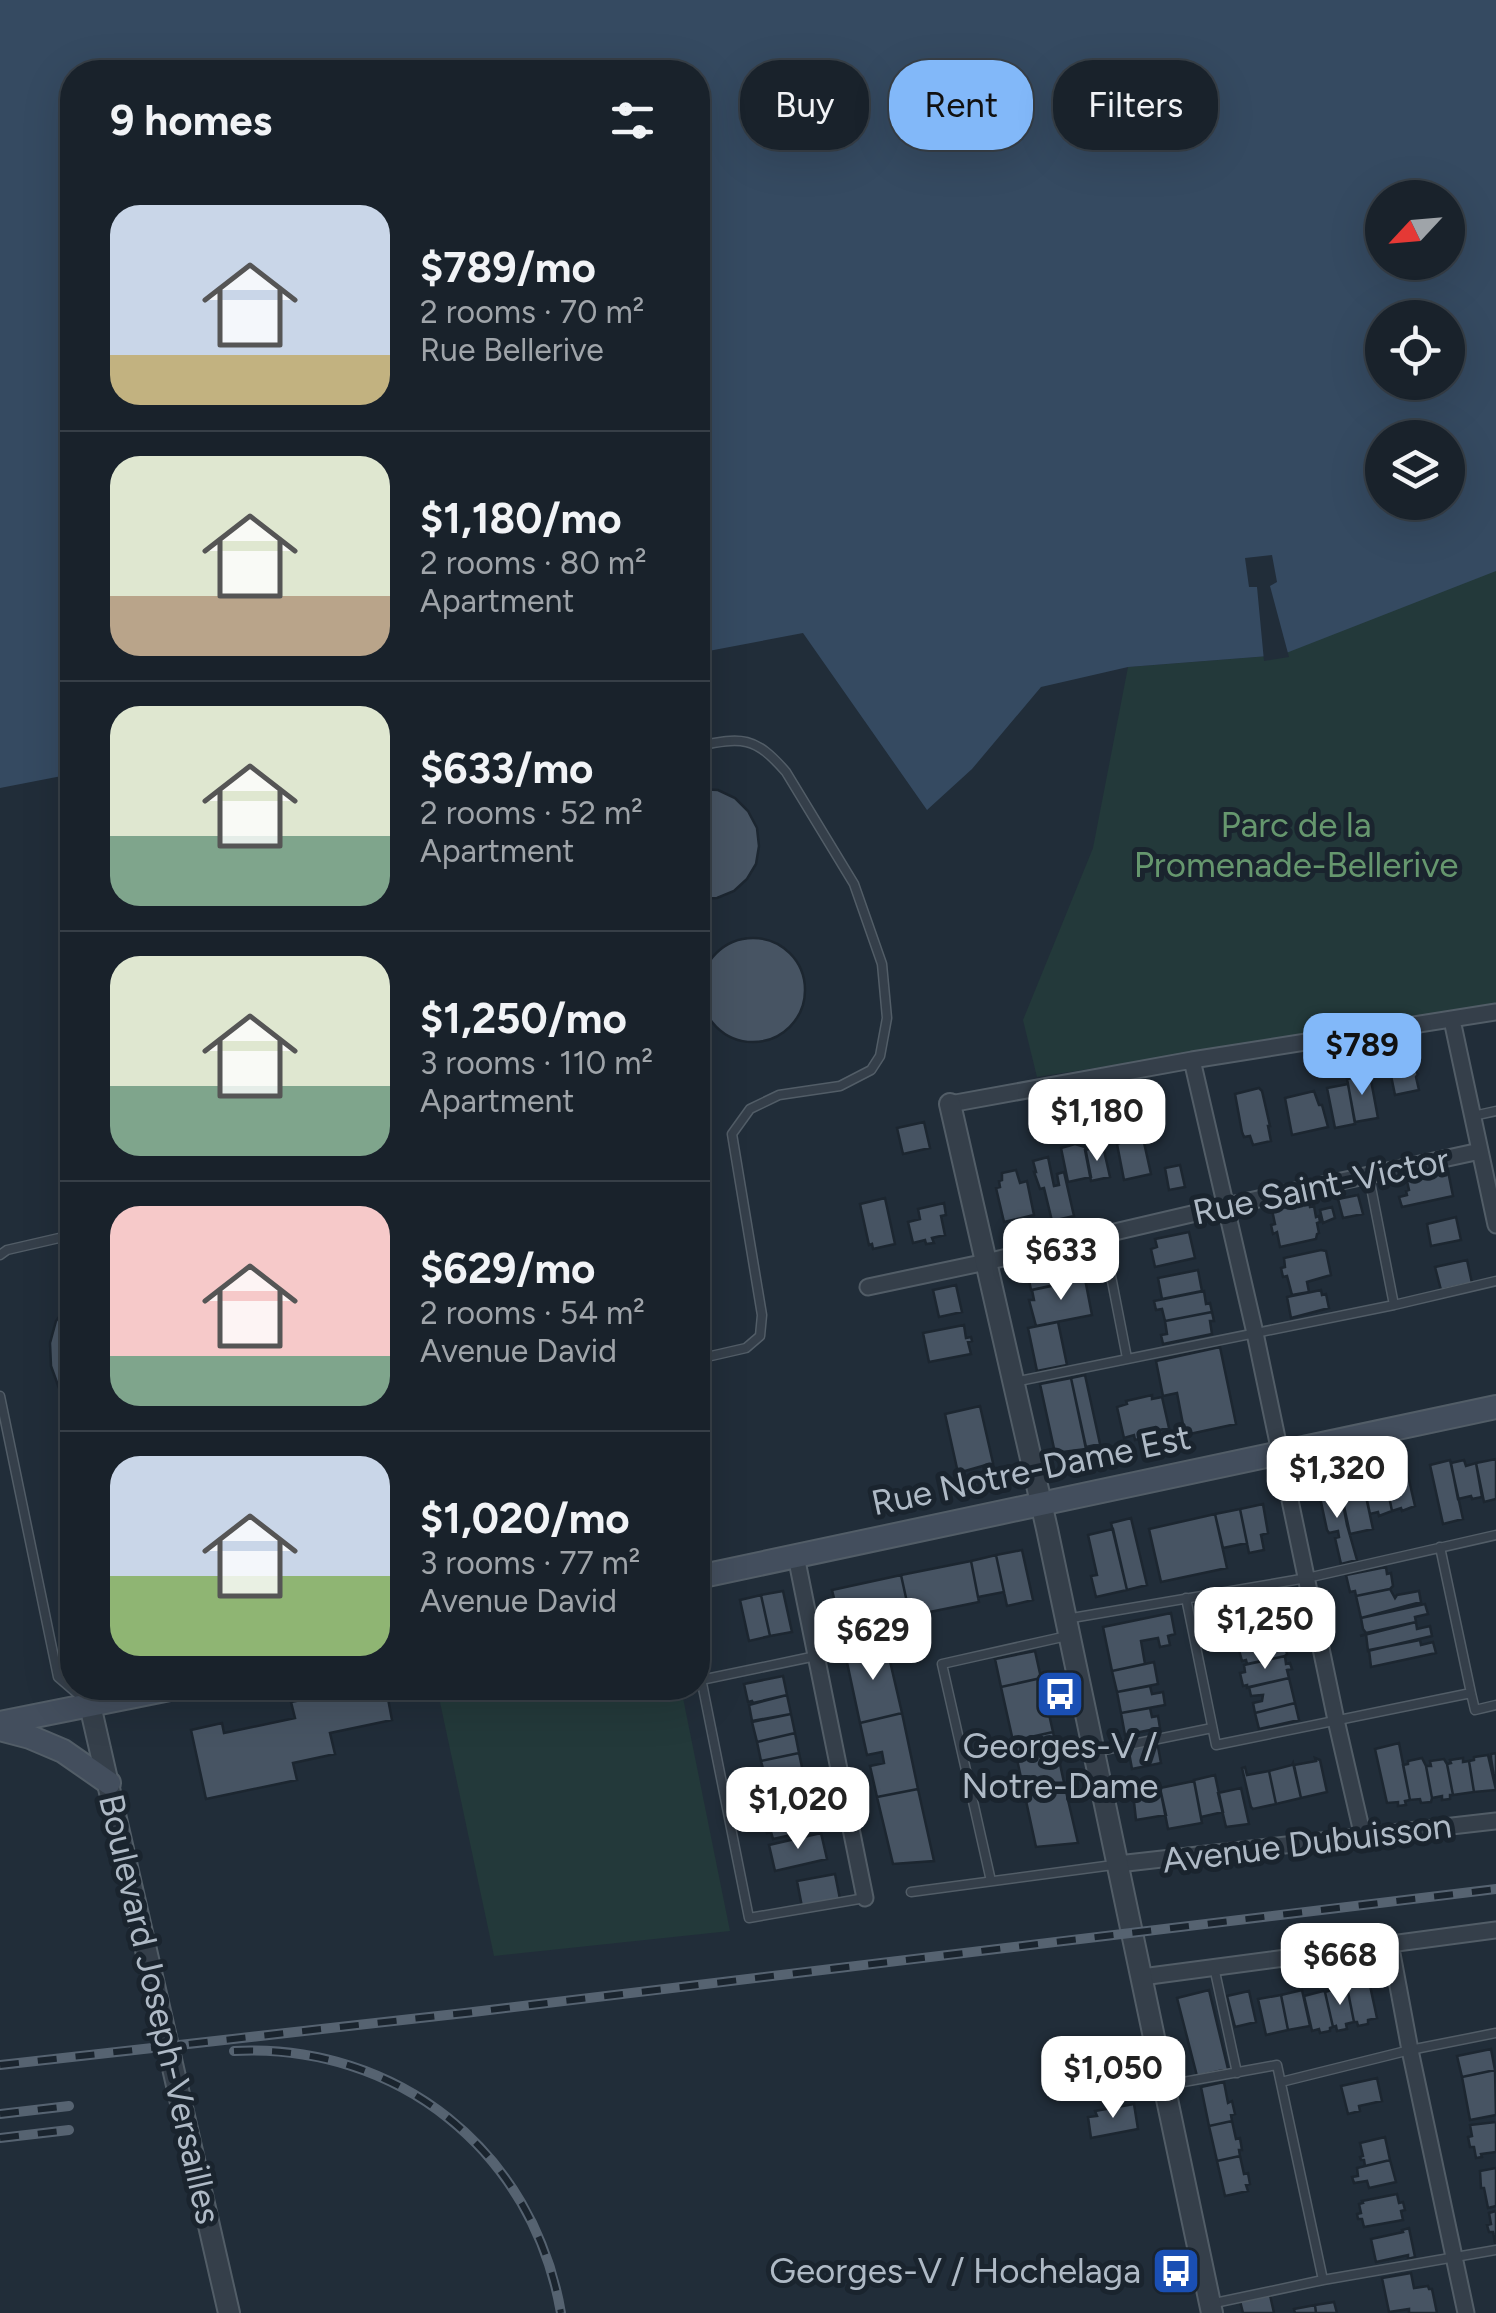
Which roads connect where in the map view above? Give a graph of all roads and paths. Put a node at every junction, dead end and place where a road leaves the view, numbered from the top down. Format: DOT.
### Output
graph roads {
  1 [pos="710,743"];
  2 [pos="1496,1012"];
  3 [pos="1452,1020"];
  4 [pos="1192,1060"];
  5 [pos="950,1104"];
  6 [pos="1496,1112"];
  7 [pos="1473,1116"];
  8 [pos="1480,1152"];
  9 [pos="1369,1176"];
  10 [pos="1226,1206"];
  11 [pos="1496,1225"];
  12 [pos="1102,1234"];
  13 [pos="60,1238"];
  14 [pos="0,1255"];
  15 [pos="986,1262"];
  16 [pos="1496,1282"];
  17 [pos="868,1287"];
  18 [pos="1394,1305"];
  19 [pos="1255,1333"];
  20 [pos="710,1358"];
  21 [pos="1127,1358"];
  22 [pos="1014,1382"];
  23 [pos="0,1396"];
  24 [pos="1496,1407"];
  25 [pos="1279,1452"];
  26 [pos="1042,1504"];
  27 [pos="1496,1536"];
  28 [pos="1440,1548"];
  29 [pos="796,1556"];
  30 [pos="710,1574"];
  31 [pos="1307,1578"];
  32 [pos="1186,1598"];
  33 [pos="1068,1627"];
  34 [pos="816,1656"];
  35 [pos="710,1678"];
  36 [pos="60,1679"];
  37 [pos="1470,1693"];
  38 [pos="84,1700"];
  39 [pos="115,1700"];
  40 [pos="705,1700"];
  41 [pos="90,1705"];
  42 [pos="1496,1705"];
  43 [pos="1336,1720"];
  44 [pos="0,1726"];
  45 [pos="1212,1728"];
  46 [pos="1094,1752"];
  47 [pos="109,1783"];
  48 [pos="1496,1821"];
  49 [pos="1363,1837"];
  50 [pos="1118,1864"];
  51 [pos="991,1881"];
  52 [pos="911,1892"];
  53 [pos="865,1898"];
  54 [pos="1496,1930"];
  55 [pos="1390,1943"];
  56 [pos="1214,1968"];
  57 [pos="1142,1977"];
  58 [pos="1496,2033"];
  59 [pos="1410,2050"];
  60 [pos="1237,2073"];
  61 [pos="1281,2082"];
  62 [pos="1165,2086"];
  63 [pos="1496,2250"];
  64 [pos="1454,2256"];
  65 [pos="1323,2280"];
  66 [pos="1212,2308"];
  67 [pos="228,2313"];
  68 [pos="1466,2313"];
  1 -- 20 [label="lane"];
  2 -- 3 [label="street"];
  3 -- 4 [label="street"];
  3 -- 7 [label="street"];
  4 -- 5 [label="street"];
  4 -- 10 [label="street"];
  5 -- 15 [label="street"];
  6 -- 7 [label="lane"];
  7 -- 8 [label="street"];
  8 -- 9 [label="street, Rue Saint-Victor"];
  8 -- 11 [label="street"];
  9 -- 10 [label="street, Rue Saint-Victor"];
  9 -- 18 [label="lane"];
  10 -- 12 [label="street, Rue Saint-Victor"];
  10 -- 19 [label="street"];
  12 -- 15 [label="street, Rue Saint-Victor"];
  12 -- 21 [label="lane"];
  13 -- 14 [label="lane"];
  15 -- 17 [label="street, Rue Saint-Victor"];
  15 -- 22 [label="street"];
  16 -- 18 [label="lane"];
  18 -- 19 [label="lane"];
  19 -- 21 [label="lane"];
  19 -- 25 [label="street"];
  21 -- 22 [label="lane"];
  22 -- 26 [label="street"];
  23 -- 36 [label="lane"];
  24 -- 25 [label="main road, Rue Notre-Dame Est"];
  25 -- 26 [label="main road, Rue Notre-Dame Est"];
  25 -- 31 [label="street"];
  26 -- 29 [label="main road, Rue Notre-Dame Est"];
  26 -- 33 [label="street"];
  27 -- 28 [label="lane"];
  28 -- 31 [label="lane"];
  28 -- 37 [label="lane"];
  29 -- 30 [label="main road, Rue Notre-Dame Est"];
  29 -- 34 [label="street"];
  31 -- 32 [label="lane"];
  31 -- 43 [label="street"];
  32 -- 33 [label="lane"];
  32 -- 45 [label="lane"];
  33 -- 46 [label="street"];
  33 -- 51 [label="lane"];
  34 -- 35 [label="lane"];
  34 -- 53 [label="street"];
  37 -- 42 [label="lane"];
  37 -- 43 [label="lane"];
  38 -- 41 [label="lane"];
  39 -- 41 [label="main road"];
  40 -- 53 [label="lane"];
  41 -- 44 [label="main road"];
  41 -- 47 [label="street, Boulevard Joseph-Versailles"];
  43 -- 45 [label="lane"];
  43 -- 49 [label="street"];
  44 -- 47 [label="main road"];
  45 -- 46 [label="lane"];
  46 -- 50 [label="street"];
  47 -- 67 [label="street, Boulevard Joseph-Versailles"];
  48 -- 49 [label="street, Avenue Dubuisson"];
  49 -- 50 [label="street, Avenue Dubuisson"];
  50 -- 51 [label="lane"];
  50 -- 57 [label="street"];
  51 -- 52 [label="lane"];
  54 -- 55 [label="street"];
  55 -- 56 [label="street"];
  55 -- 59 [label="street"];
  56 -- 57 [label="street"];
  56 -- 60 [label="lane"];
  57 -- 62 [label="street"];
  58 -- 59 [label="lane"];
  59 -- 61 [label="lane"];
  59 -- 64 [label="street"];
  60 -- 61 [label="lane"];
  60 -- 62 [label="lane"];
  61 -- 65 [label="lane"];
  62 -- 66 [label="street"];
  63 -- 64 [label="lane"];
  64 -- 65 [label="lane"];
  64 -- 68 [label="street"];
  65 -- 66 [label="lane"];
}
